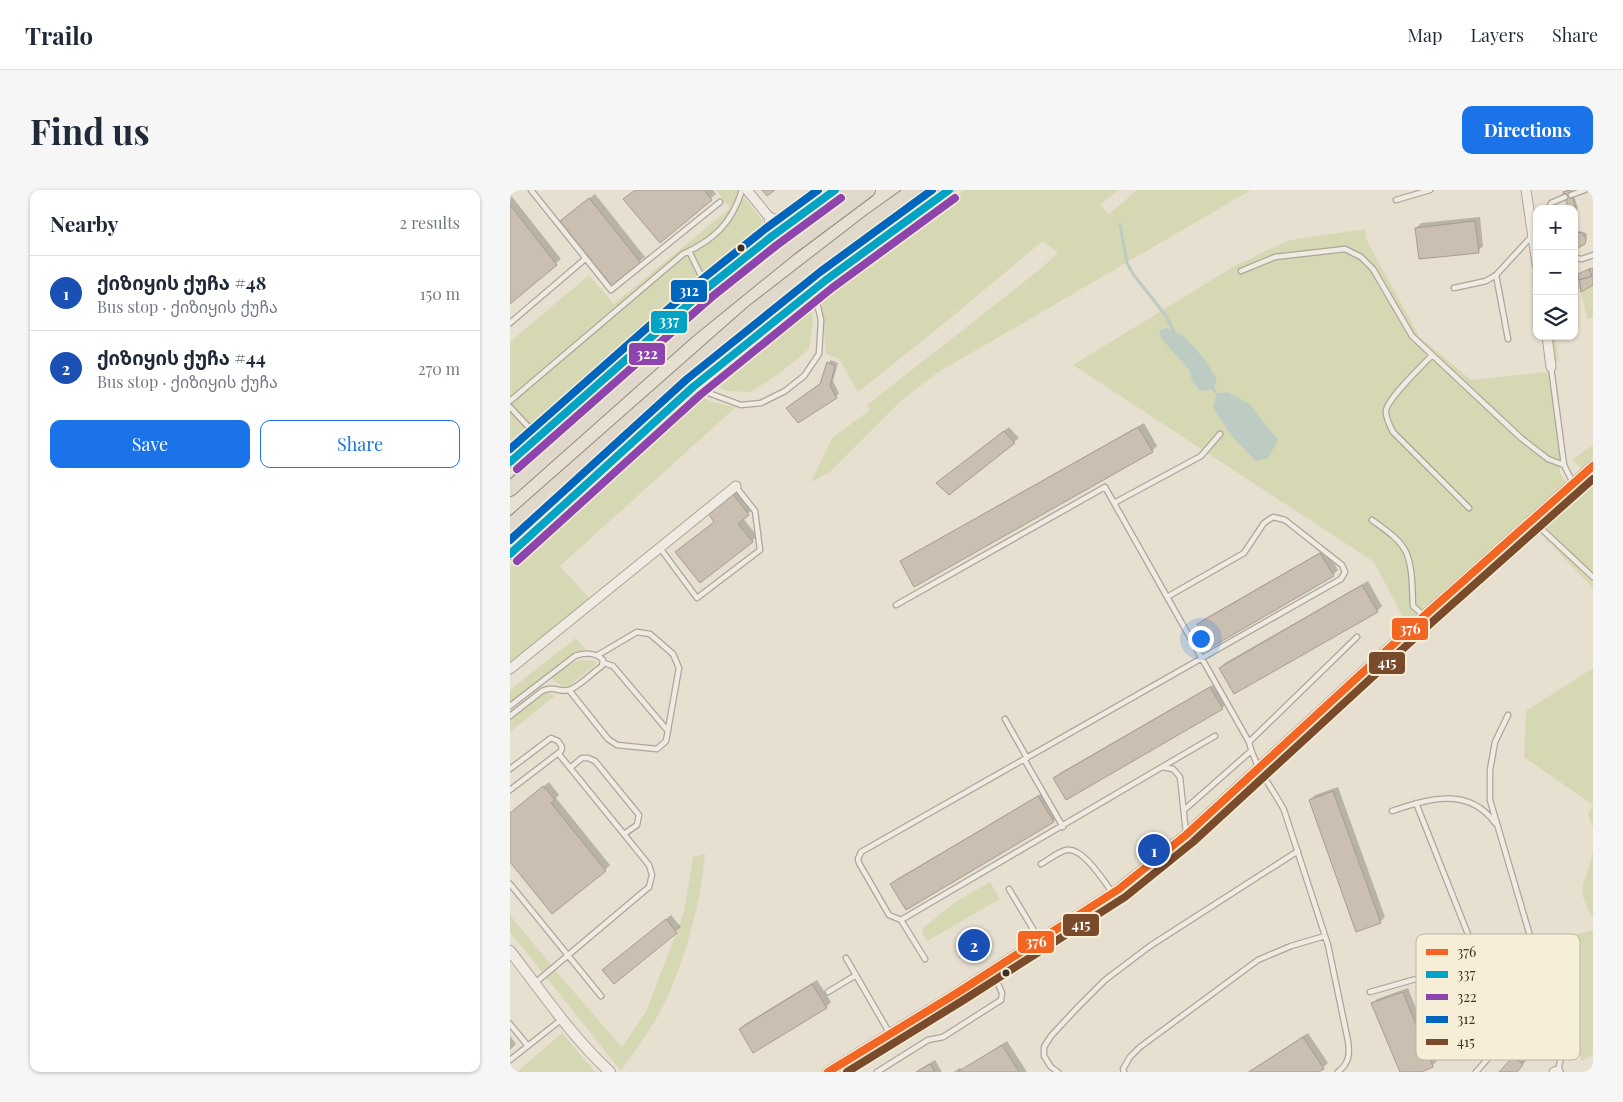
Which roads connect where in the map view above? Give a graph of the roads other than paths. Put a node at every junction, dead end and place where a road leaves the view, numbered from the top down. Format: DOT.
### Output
graph roads {
  1 [pos="531,190"];
  2 [pos="742,190"];
  3 [pos="747,190"];
  4 [pos="867,190"];
  5 [pos="914,190"];
  6 [pos="949,190"];
  7 [pos="1430,190"];
  8 [pos="1526,190"];
  9 [pos="1585,190"];
  10 [pos="831,193"];
  11 [pos="1571,195"];
  12 [pos="1565,197"];
  13 [pos="1396,200"];
  14 [pos="720,202"];
  15 [pos="1550,205"];
  16 [pos="769,217"];
  17 [pos="788,224"];
  18 [pos="1533,234"];
  19 [pos="771,237"];
  20 [pos="689,251"];
  21 [pos="1593,255"];
  22 [pos="1578,259"];
  23 [pos="585,260"];
  24 [pos="1241,271"];
  25 [pos="1496,275"];
  26 [pos="707,288"];
  27 [pos="1454,288"];
  28 [pos="814,290"];
  29 [pos="510,323"];
  30 [pos="1508,339"];
  31 [pos="1548,340"];
  32 [pos="1432,355"];
  33 [pos="1551,366"];
  34 [pos="693,387"];
  35 [pos="510,401"];
  36 [pos="510,407"];
  37 [pos="596,412"];
  38 [pos="1220,434"];
  39 [pos="537,436"];
  40 [pos="618,455"];
  41 [pos="510,462"];
  42 [pos="1564,465"];
  43 [pos="1593,466"];
  44 [pos="569,474"];
  45 [pos="1573,483"];
  46 [pos="736,486"];
  47 [pos="510,489"];
  48 [pos="1114,503"];
  49 [pos="1469,508"];
  50 [pos="1532,519"];
  51 [pos="1372,520"];
  52 [pos="510,526"];
  53 [pos="660,548"];
  54 [pos="510,554"];
  55 [pos="1593,577"];
  56 [pos="1167,597"];
  57 [pos="896,605"];
  58 [pos="1424,616"];
  59 [pos="1356,637"];
  60 [pos="598,655"];
  61 [pos="1202,658"];
  62 [pos="604,663"];
  63 [pos="510,669"];
  64 [pos="569,690"];
  65 [pos="510,706"];
  66 [pos="510,716"];
  67 [pos="1508,716"];
  68 [pos="1005,719"];
  69 [pos="668,731"];
  70 [pos="1215,736"];
  71 [pos="1249,742"];
  72 [pos="1251,751"];
  73 [pos="558,753"];
  74 [pos="1025,759"];
  75 [pos="570,768"];
  76 [pos="1162,768"];
  77 [pos="1258,768"];
  78 [pos="510,769"];
  79 [pos="510,790"];
  80 [pos="1416,803"];
  81 [pos="1184,810"];
  82 [pos="1392,812"];
  83 [pos="1063,827"];
  84 [pos="1498,827"];
  85 [pos="624,834"];
  86 [pos="1186,835"];
  87 [pos="1298,851"];
  88 [pos="1041,864"];
  89 [pos="510,884"];
  90 [pos="1009,889"];
  91 [pos="1113,893"];
  92 [pos="901,920"];
  93 [pos="1469,934"];
  94 [pos="1529,934"];
  95 [pos="1325,936"];
  96 [pos="1039,940"];
  97 [pos="510,951"];
  98 [pos="568,956"];
  99 [pos="846,958"];
  100 [pos="925,959"];
  101 [pos="992,970"];
  102 [pos="856,975"];
  103 [pos="1416,979"];
  104 [pos="535,983"];
  105 [pos="828,992"];
  106 [pos="1370,992"];
  107 [pos="601,996"];
  108 [pos="562,1019"];
  109 [pos="510,1024"];
  110 [pos="890,1034"];
  111 [pos="528,1046"];
  112 [pos="510,1060"];
  113 [pos="1487,1060"];
  114 [pos="610,1072"];
  115 [pos="828,1072"];
  116 [pos="877,1072"];
  117 [pos="1058,1072"];
  118 [pos="1124,1072"];
  119 [pos="1338,1072"];
  120 [pos="1476,1072"];
  1 -- 23 [label="lane"];
  2 -- 20 [label="lane"];
  3 -- 16 [label="street"];
  4 -- 10 [label="highway"];
  4 -- 37 [label="highway"];
  5 -- 44 [label="highway"];
  6 -- 28 [label="street"];
  7 -- 13 [label="lane"];
  8 -- 18 [label="street"];
  9 -- 11 [label="lane"];
  10 -- 17 [label="street"];
  12 -- 15 [label="lane"];
  14 -- 23 [label="lane"];
  16 -- 17 [label="street"];
  16 -- 19 [label="street"];
  17 -- 19 [label="street"];
  18 -- 25 [label="lane"];
  19 -- 26 [label="street"];
  20 -- 26 [label="lane"];
  20 -- 35 [label="lane"];
  21 -- 22 [label="lane"];
  23 -- 29 [label="lane"];
  24 -- 32 [label="lane"];
  25 -- 27 [label="lane"];
  25 -- 30 [label="lane"];
  26 -- 39 [label="street"];
  28 -- 34 [label="street"];
  28 -- 34 [label="lane"];
  31 -- 33 [label="street"];
  32 -- 42 [label="lane"];
  32 -- 49 [label="lane"];
  33 -- 42 [label="lane"];
  34 -- 40 [label="street"];
  36 -- 39 [label="lane"];
  37 -- 39 [label="highway"];
  37 -- 47 [label="highway"];
  38 -- 48 [label="lane"];
  39 -- 41 [label="street"];
  40 -- 44 [label="highway"];
  40 -- 54 [label="street"];
  42 -- 45 [label="lane"];
  43 -- 45 [label="street"];
  44 -- 52 [label="highway"];
  45 -- 50 [label="street"];
  46 -- 53 [label="street"];
  46 -- 53 [label="lane"];
  48 -- 56 [label="lane"];
  48 -- 57 [label="lane"];
  50 -- 55 [label="lane"];
  50 -- 58 [label="street"];
  51 -- 58 [label="lane"];
  53 -- 63 [label="street"];
  56 -- 61 [label="lane"];
  56 -- 61 [label="lane"];
  58 -- 77 [label="street"];
  59 -- 71 [label="lane"];
  60 -- 62 [label="lane"];
  60 -- 65 [label="lane"];
  60 -- 69 [label="lane"];
  61 -- 71 [label="lane"];
  61 -- 74 [label="lane"];
  62 -- 64 [label="lane"];
  62 -- 69 [label="lane"];
  64 -- 66 [label="lane"];
  64 -- 69 [label="lane"];
  67 -- 84 [label="lane"];
  68 -- 74 [label="lane"];
  70 -- 76 [label="lane"];
  71 -- 72 [label="lane"];
  72 -- 77 [label="lane"];
  72 -- 81 [label="lane"];
  73 -- 75 [label="lane"];
  73 -- 78 [label="lane"];
  73 -- 79 [label="lane"];
  74 -- 83 [label="lane"];
  74 -- 92 [label="lane"];
  75 -- 85 [label="lane"];
  75 -- 85 [label="lane"];
  76 -- 81 [label="lane"];
  76 -- 83 [label="lane"];
  77 -- 86 [label="street"];
  77 -- 87 [label="lane"];
  80 -- 82 [label="lane"];
  80 -- 84 [label="lane"];
  80 -- 93 [label="lane"];
  81 -- 86 [label="lane"];
  83 -- 92 [label="lane"];
  84 -- 94 [label="lane"];
  85 -- 98 [label="lane"];
  86 -- 91 [label="street"];
  87 -- 95 [label="lane"];
  87 -- 117 [label="lane"];
  88 -- 91 [label="lane"];
  89 -- 98 [label="lane"];
  90 -- 96 [label="lane"];
  91 -- 96 [label="street"];
  92 -- 100 [label="lane"];
  95 -- 118 [label="lane"];
  95 -- 119 [label="lane"];
  96 -- 101 [label="street"];
  97 -- 104 [label="street"];
  98 -- 104 [label="lane"];
  98 -- 107 [label="lane"];
  99 -- 102 [label="lane"];
  101 -- 110 [label="street"];
  101 -- 116 [label="lane"];
  102 -- 105 [label="lane"];
  102 -- 110 [label="lane"];
  103 -- 106 [label="lane"];
  104 -- 108 [label="street"];
  108 -- 111 [label="lane"];
  108 -- 114 [label="street"];
  109 -- 111 [label="lane"];
  110 -- 115 [label="street"];
  111 -- 112 [label="lane"];
  113 -- 120 [label="lane"];
}
